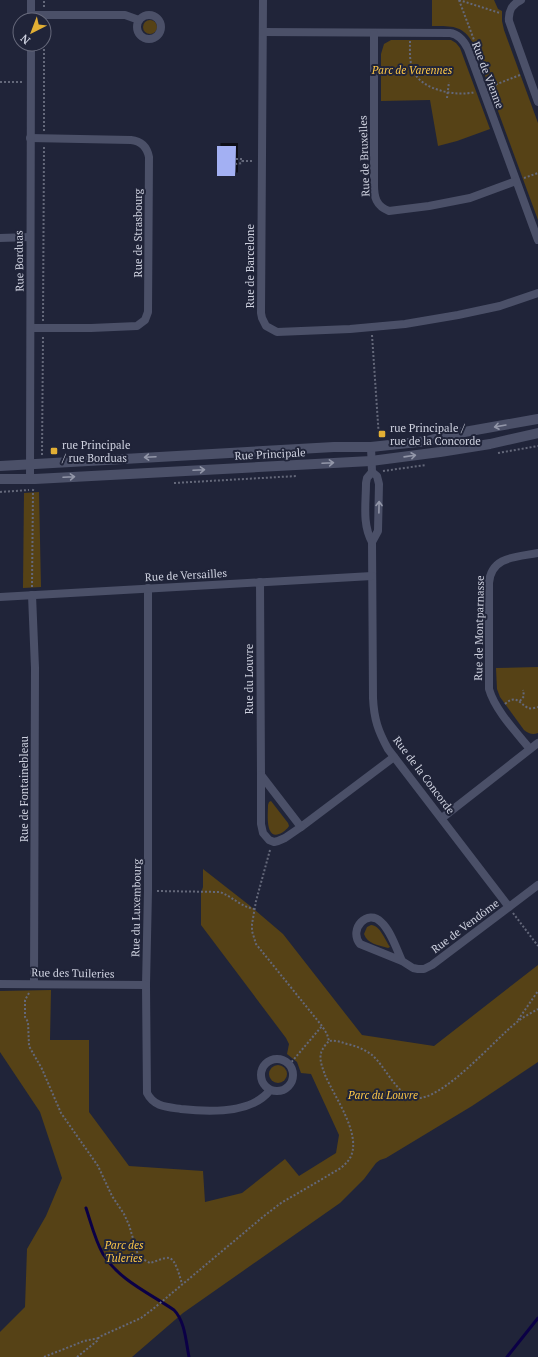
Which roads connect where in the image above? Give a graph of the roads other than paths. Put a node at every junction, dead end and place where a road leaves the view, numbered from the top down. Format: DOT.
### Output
graph roads {
  1 [pos="31,0"];
  2 [pos="262,0"];
  3 [pos="521,0"];
  4 [pos="31,12"];
  5 [pos="52,17"];
  6 [pos="139,20"];
  7 [pos="263,32"];
  8 [pos="374,34"];
  9 [pos="31,52"];
  10 [pos="538,102"];
  11 [pos="30,138"];
  12 [pos="516,181"];
  13 [pos="0,238"];
  14 [pos="30,238"];
  15 [pos="538,240"];
  16 [pos="538,293"];
  17 [pos="31,328"];
  18 [pos="538,419"];
  19 [pos="538,432"];
  20 [pos="371,447"];
  21 [pos="371,461"];
  22 [pos="29,464"];
  23 [pos="0,466"];
  24 [pos="372,472"];
  25 [pos="0,478"];
  26 [pos="30,479"];
  27 [pos="372,542"];
  28 [pos="538,553"];
  29 [pos="372,576"];
  30 [pos="260,582"];
  31 [pos="148,588"];
  32 [pos="32,591"];
  33 [pos="0,596"];
  34 [pos="538,743"];
  35 [pos="530,749"];
  36 [pos="394,757"];
  37 [pos="261,775"];
  38 [pos="442,818"];
  39 [pos="301,827"];
  40 [pos="538,885"];
  41 [pos="511,910"];
  42 [pos="402,961"];
  43 [pos="0,984"];
  44 [pos="146,984"];
  45 [pos="32,987"];
  46 [pos="270,1090"];
  1 -- 4 [label="street"];
  2 -- 7 [label="street, Rue de Barcelone"];
  3 -- 10 [label="street"];
  5 -- 6 [label="street"];
  7 -- 8 [label="street, Rue de Vienne"];
  7 -- 16 [label="street, Rue de Barcelone"];
  8 -- 12 [label="street, Rue de Vienne"];
  8 -- 12 [label="street, Rue de Bruxelles"];
  9 -- 11 [label="street, Rue Borduas"];
  11 -- 14 [label="street, Rue Borduas"];
  11 -- 17 [label="street, Rue de Strasbourg"];
  12 -- 15 [label="street, Rue de Vienne"];
  13 -- 14 [label="street"];
  14 -- 17 [label="street, Rue Borduas"];
  17 -- 22 [label="street, Rue Borduas"];
  18 -- 20 [label="street, Rue Principale, one-way"];
  21 -- 19 [label="street, Rue Principale, one-way"];
  20 -- 21 [label="street, Rue de la Concorde"];
  20 -- 22 [label="street, Rue Principale, one-way"];
  21 -- 24 [label="street, Rue de la Concorde"];
  26 -- 21 [label="street, Rue Principale, one-way"];
  22 -- 23 [label="street, Rue Principale"];
  22 -- 26 [label="street, Rue Borduas"];
  24 -- 27 [label="street, Rue de la Concorde"];
  27 -- 24 [label="street, Rue de la Concorde, one-way"];
  25 -- 26 [label="street, Rue Principale"];
  27 -- 29 [label="street, Rue de la Concorde"];
  28 -- 35 [label="street, Rue de Montparnasse"];
  29 -- 30 [label="street, Rue de Versailles"];
  29 -- 36 [label="street, Rue de la Concorde"];
  30 -- 31 [label="street, Rue de Versailles"];
  30 -- 37 [label="street, Rue du Louvre"];
  31 -- 32 [label="street, Rue de Versailles"];
  31 -- 44 [label="street, Rue du Luxembourg"];
  32 -- 33 [label="street, Rue de Versailles"];
  32 -- 45 [label="street, Rue de Fontainebleau"];
  34 -- 35 [label="street"];
  35 -- 38 [label="street"];
  36 -- 38 [label="street, Rue de la Concorde"];
  36 -- 39 [label="street, Rue du Louvre"];
  37 -- 39 [label="street"];
  37 -- 39 [label="street, Rue du Louvre"];
  38 -- 41 [label="street, Rue de la Concorde"];
  40 -- 41 [label="street, Rue de Vendôme"];
  41 -- 42 [label="street, Rue de Vendôme"];
  42 -- 42 [label="street, Rue de Vendôme"];
  43 -- 45 [label="street, Rue des Tuileries"];
  44 -- 45 [label="street, Rue des Tuileries"];
  44 -- 46 [label="street, Rue du Luxembourg"];
  46 -- 46 [label="street, Rue du Luxembourg"];
}
